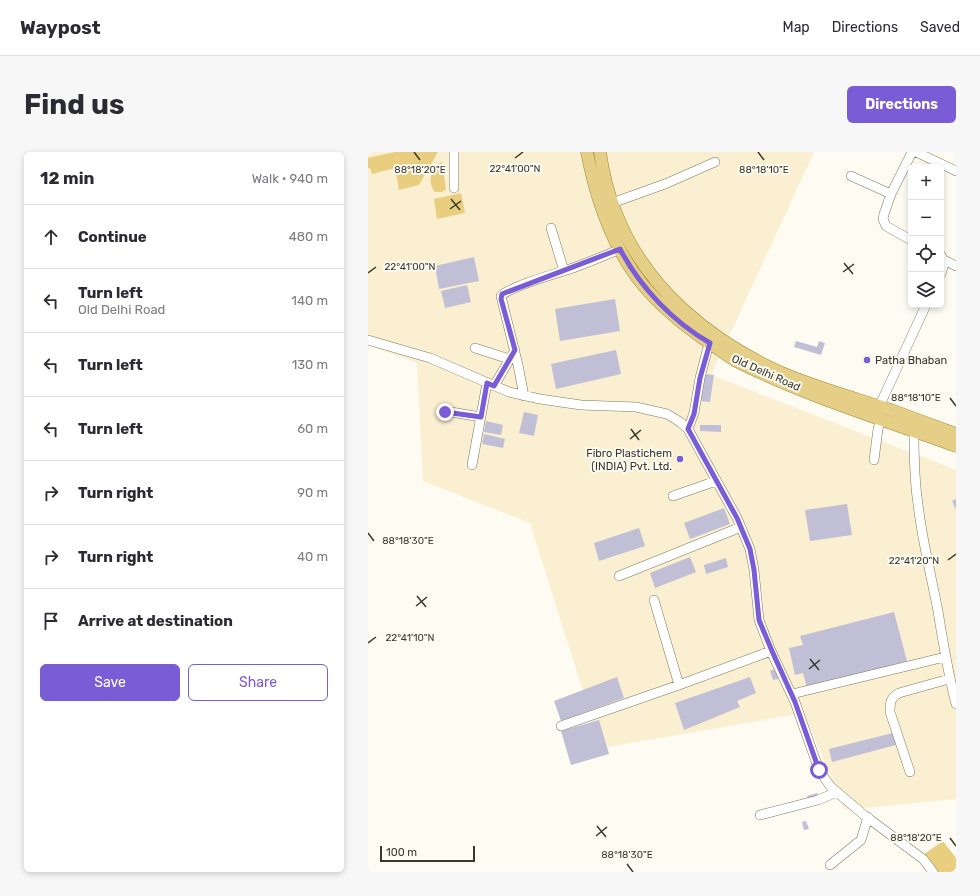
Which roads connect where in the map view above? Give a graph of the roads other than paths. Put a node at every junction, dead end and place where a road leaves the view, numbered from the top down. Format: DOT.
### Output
graph roads {
  1 [pos="454,152"];
  2 [pos="587,152"];
  3 [pos="600,152"];
  4 [pos="912,152"];
  5 [pos="916,152"];
  6 [pos="715,162"];
  7 [pos="956,171"];
  8 [pos="851,176"];
  9 [pos="454,188"];
  10 [pos="891,194"];
  11 [pos="612,203"];
  12 [pos="551,228"];
  13 [pos="908,238"];
  14 [pos="620,249"];
  15 [pos="944,258"];
  16 [pos="956,266"];
  17 [pos="564,271"];
  18 [pos="925,308"];
  19 [pos="368,340"];
  20 [pos="710,343"];
  21 [pos="475,348"];
  22 [pos="515,350"];
  23 [pos="509,359"];
  24 [pos="490,384"];
  25 [pos="524,396"];
  26 [pos="879,406"];
  27 [pos="445,412"];
  28 [pos="481,417"];
  29 [pos="881,419"];
  30 [pos="688,429"];
  31 [pos="914,431"];
  32 [pos="956,434"];
  33 [pos="956,446"];
  34 [pos="874,460"];
  35 [pos="472,464"];
  36 [pos="716,481"];
  37 [pos="673,496"];
  38 [pos="741,527"];
  39 [pos="619,576"];
  40 [pos="654,600"];
  41 [pos="772,651"];
  42 [pos="945,657"];
  43 [pos="949,679"];
  44 [pos="679,685"];
  45 [pos="792,694"];
  46 [pos="956,704"];
  47 [pos="561,726"];
  48 [pos="910,772"];
  49 [pos="837,792"];
  50 [pos="760,814"];
  51 [pos="868,817"];
  52 [pos="830,864"];
  53 [pos="930,871"];
  1 -- 9 [label="street"];
  2 -- 14 [label="main road, Old Delhi Road"];
  3 -- 11 [label="main road, Old Delhi Road"];
  4 -- 10 [label="street"];
  5 -- 7 [label="street"];
  6 -- 11 [label="street"];
  8 -- 10 [label="street"];
  10 -- 13 [label="street"];
  11 -- 26 [label="main road, Old Delhi Road"];
  12 -- 17 [label="street"];
  14 -- 17 [label="street"];
  14 -- 20 [label="main road, Old Delhi Road"];
  15 -- 16 [label="street"];
  17 -- 22 [label="street"];
  18 -- 26 [label="street"];
  19 -- 24 [label="street"];
  20 -- 29 [label="main road, Old Delhi Road"];
  20 -- 30 [label="street"];
  21 -- 23 [label="street"];
  22 -- 23 [label="street"];
  22 -- 25 [label="street"];
  23 -- 24 [label="street"];
  24 -- 25 [label="street"];
  24 -- 28 [label="street"];
  25 -- 30 [label="street"];
  26 -- 32 [label="main road, Old Delhi Road"];
  27 -- 28 [label="street"];
  28 -- 35 [label="street"];
  29 -- 31 [label="main road, Old Delhi Road"];
  29 -- 34 [label="street"];
  30 -- 36 [label="street"];
  31 -- 33 [label="main road, Old Delhi Road"];
  31 -- 42 [label="street"];
  36 -- 37 [label="street"];
  36 -- 38 [label="street"];
  38 -- 39 [label="street"];
  38 -- 41 [label="street"];
  40 -- 44 [label="street"];
  41 -- 44 [label="street"];
  41 -- 45 [label="street"];
  42 -- 43 [label="street"];
  42 -- 45 [label="street"];
  43 -- 46 [label="street"];
  43 -- 48 [label="street"];
  44 -- 47 [label="street"];
  45 -- 49 [label="street"];
  49 -- 50 [label="street"];
  49 -- 51 [label="street"];
  51 -- 52 [label="street"];
  51 -- 53 [label="street"];
}
